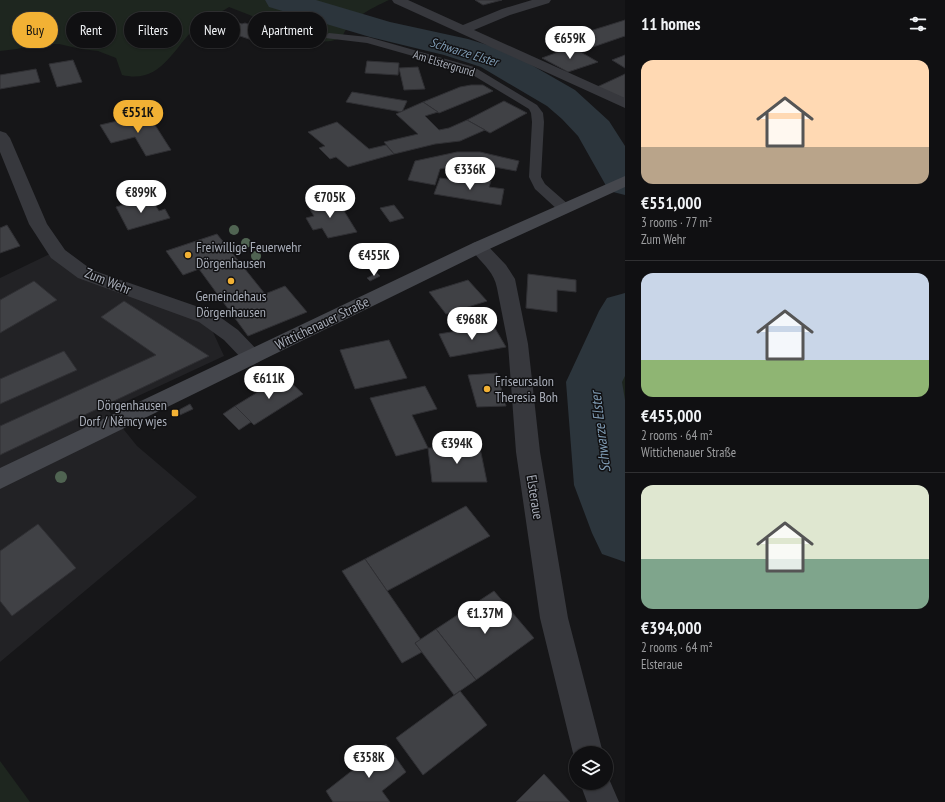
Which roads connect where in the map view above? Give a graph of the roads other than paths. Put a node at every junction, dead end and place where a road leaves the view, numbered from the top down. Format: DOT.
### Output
graph roads {
  1 [pos="398,0"];
  2 [pos="545,0"];
  3 [pos="463,30"];
  4 [pos="329,36"];
  5 [pos="625,104"];
  6 [pos="0,136"];
  7 [pos="625,181"];
  8 [pos="564,208"];
  9 [pos="479,247"];
  10 [pos="252,357"];
  11 [pos="0,478"];
  12 [pos="586,746"];
  13 [pos="599,790"];
  14 [pos="603,802"];
  1 -- 3 [label="street"];
  2 -- 3 [label="street"];
  3 -- 5 [label="street"];
  4 -- 8 [label="lane, Am Elstergrund"];
  6 -- 10 [label="street, Zum Wehr"];
  7 -- 8 [label="main road, Wittichenauer Straße"];
  8 -- 9 [label="main road, Wittichenauer Straße"];
  9 -- 10 [label="main road, Wittichenauer Straße"];
  9 -- 12 [label="street, Elsteraue"];
  10 -- 11 [label="main road, Wittichenauer Straße"];
  13 -- 14 [label="street"];
}
